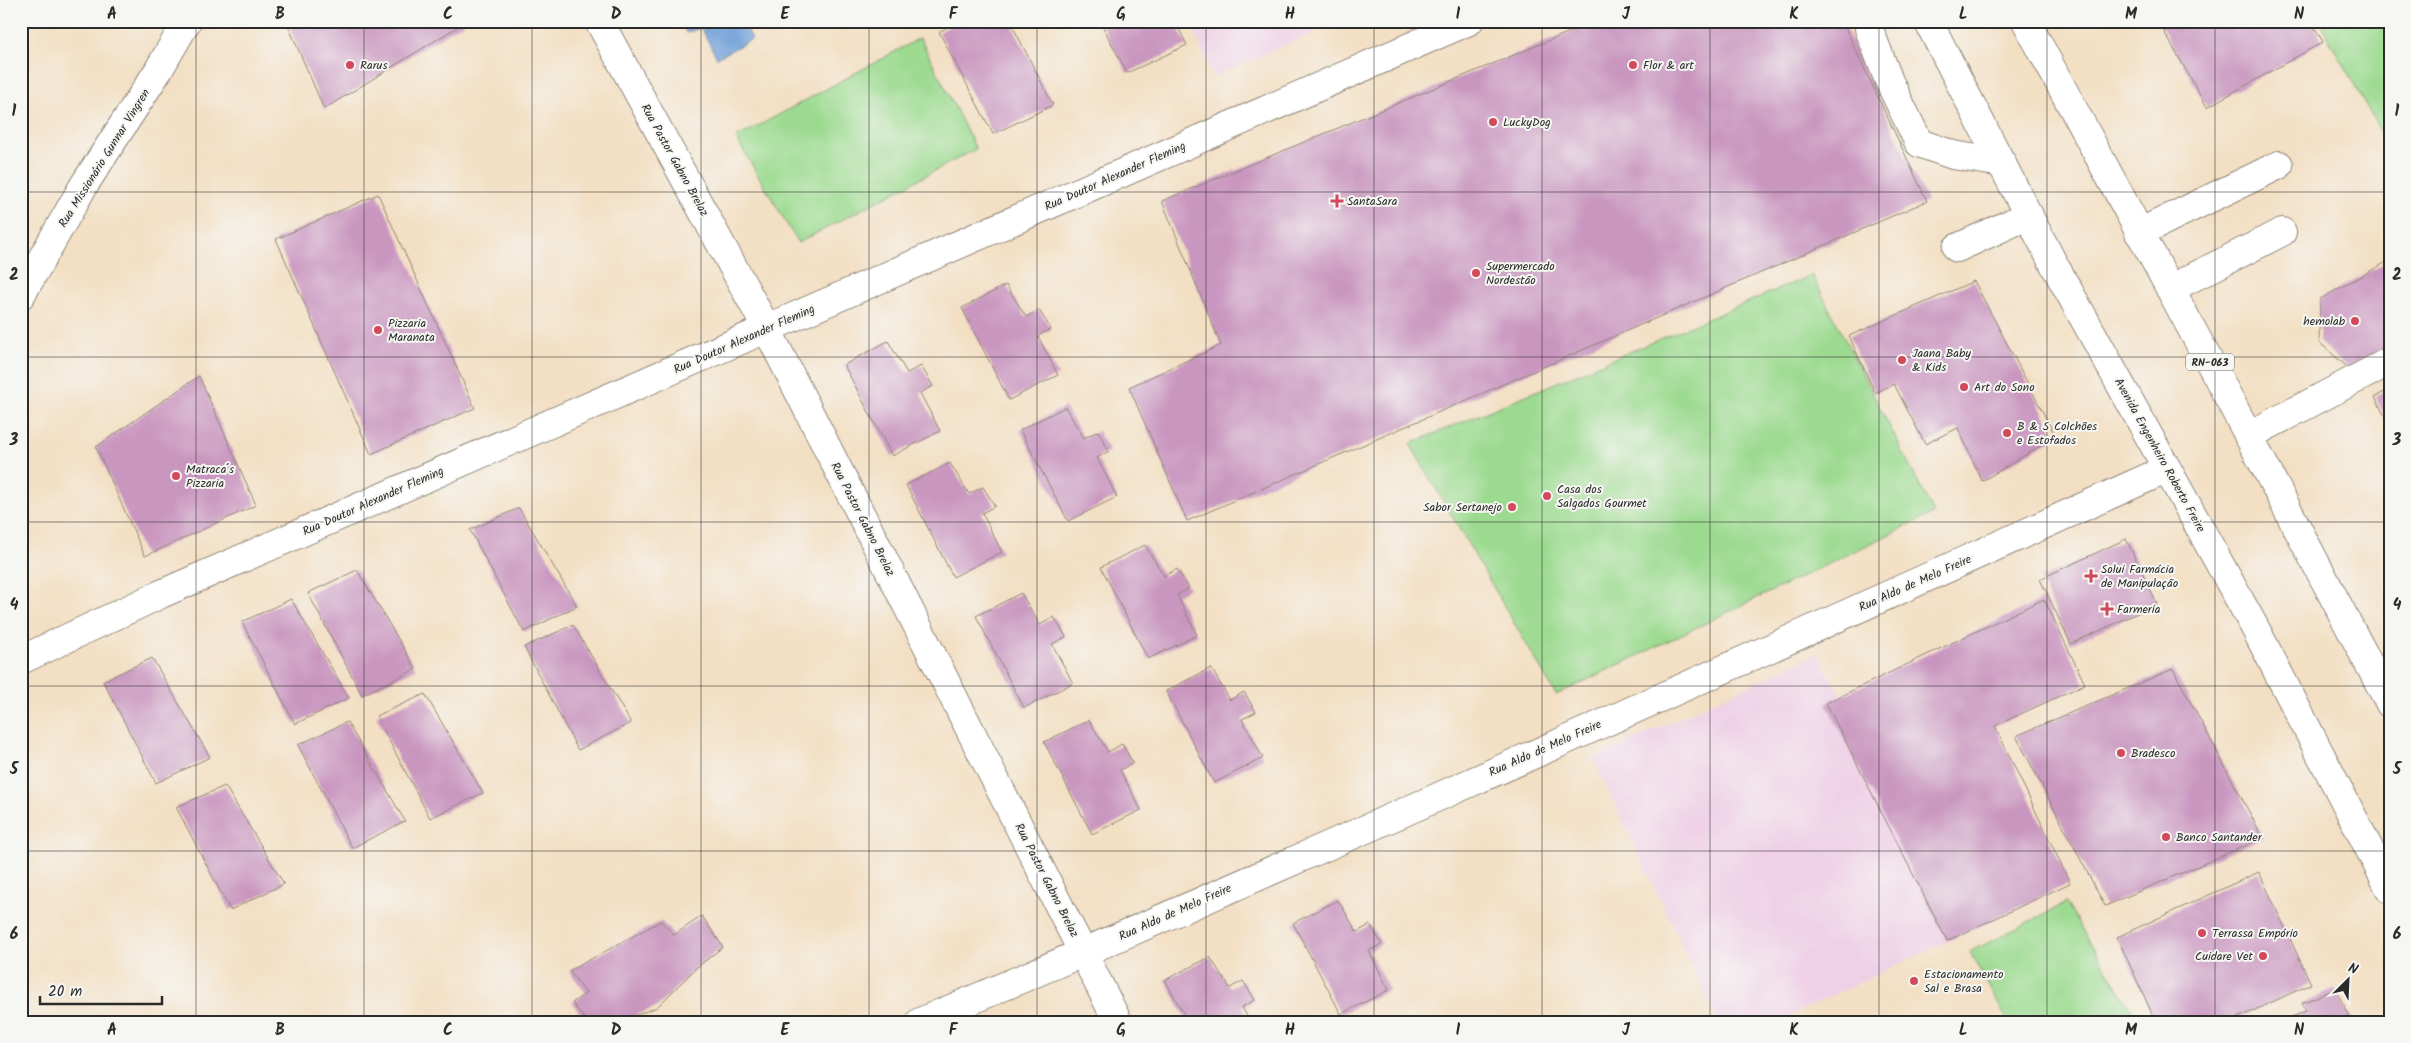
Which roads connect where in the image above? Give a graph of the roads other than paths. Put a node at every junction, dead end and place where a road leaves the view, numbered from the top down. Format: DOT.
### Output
graph roads {
  1 [pos="188,21"];
  2 [pos="599,21"];
  3 [pos="1469,21"];
  4 [pos="1872,21"];
  5 [pos="1928,21"];
  6 [pos="2026,21"];
  7 [pos="2002,163"];
  8 [pos="2279,165"];
  9 [pos="2029,215"];
  10 [pos="2282,232"];
  11 [pos="2139,233"];
  12 [pos="1957,248"];
  13 [pos="2170,289"];
  14 [pos="21,295"];
  15 [pos="767,329"];
  16 [pos="2390,361"];
  17 [pos="2248,436"];
  18 [pos="2167,469"];
  19 [pos="21,660"];
  20 [pos="2390,704"];
  21 [pos="2390,889"];
  22 [pos="1084,953"];
  23 [pos="920,1022"];
  24 [pos="1118,1022"];
  1 -- 14 [label="street, Rua Missionário Gunnar Vingren"];
  2 -- 15 [label="street, Rua Pastor Gabno Brelaz"];
  3 -- 15 [label="street, Rua Doutor Alexander Fleming"];
  4 -- 7 [label="street"];
  5 -- 7 [label="street, Avenida Engenheiro Roberto Freire"];
  6 -- 11 [label="street, RN-063"];
  7 -- 9 [label="street, Avenida Engenheiro Roberto Freire"];
  8 -- 11 [label="street"];
  9 -- 12 [label="street"];
  9 -- 18 [label="street, Avenida Engenheiro Roberto Freire"];
  10 -- 13 [label="street"];
  11 -- 13 [label="street, RN-063"];
  13 -- 17 [label="street, RN-063"];
  15 -- 19 [label="street, Rua Doutor Alexander Fleming"];
  15 -- 22 [label="street, Rua Pastor Gabno Brelaz"];
  16 -- 17 [label="street"];
  17 -- 20 [label="street, RN-063"];
  18 -- 21 [label="street, Avenida Engenheiro Roberto Freire"];
  18 -- 22 [label="street, Rua Aldo de Melo Freire"];
  22 -- 23 [label="street, Rua Aldo de Melo Freire"];
  22 -- 24 [label="street, Rua Pastor Gabno Brelaz"];
}
